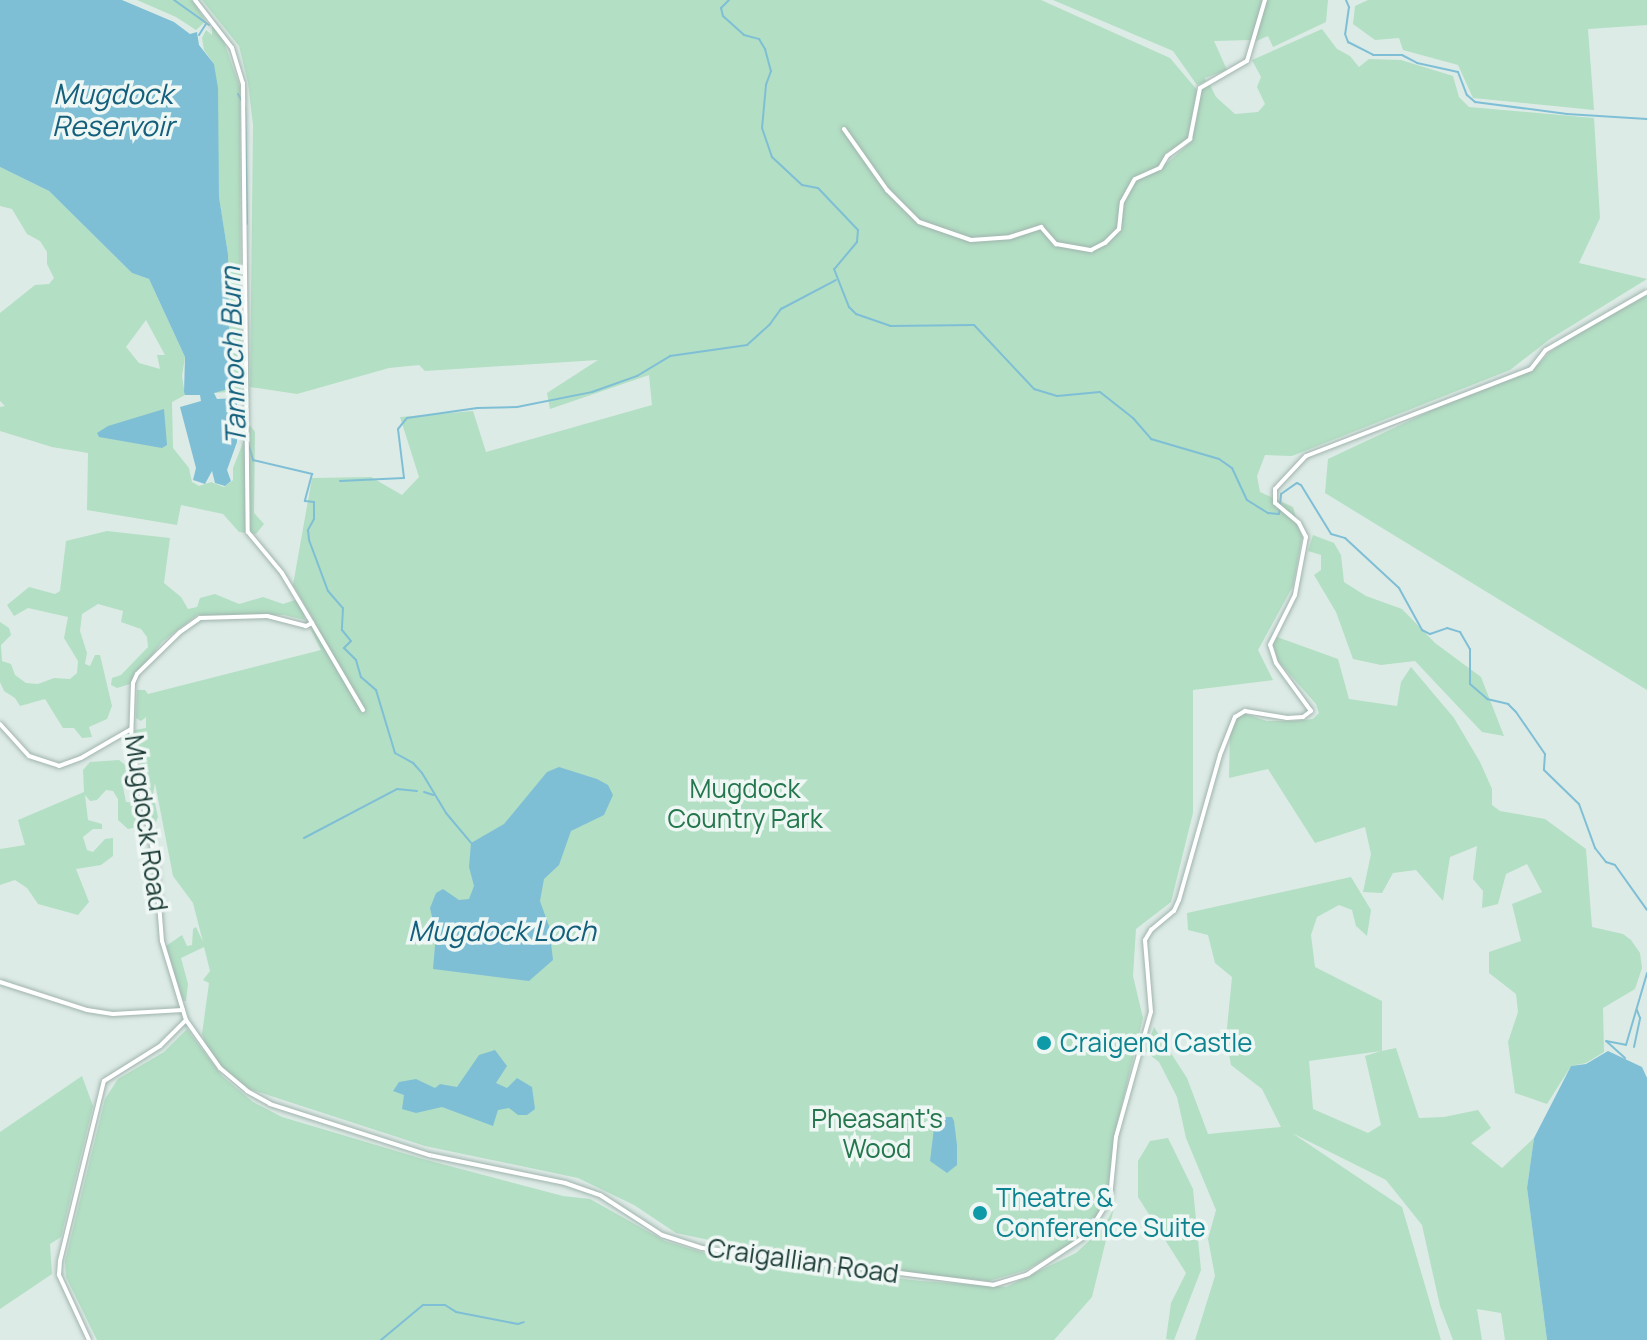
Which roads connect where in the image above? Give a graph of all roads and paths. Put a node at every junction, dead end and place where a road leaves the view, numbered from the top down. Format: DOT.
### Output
graph roads {
  1 [pos="195,0"];
  2 [pos="1265,0"];
  3 [pos="844,129"];
  4 [pos="1647,292"];
  5 [pos="312,623"];
  6 [pos="363,710"];
  7 [pos="0,724"];
  8 [pos="131,729"];
  9 [pos="121,736"];
  10 [pos="131,742"];
  11 [pos="0,982"];
  12 [pos="183,1010"];
  13 [pos="186,1020"];
  14 [pos="89,1340"];
  1 -- 5 [label="street"];
  2 -- 3 [label="street"];
  4 -- 13 [label="street, Craigallian Road"];
  5 -- 6 [label="street"];
  5 -- 8 [label="street, Mugdock Road"];
  7 -- 9 [label="street"];
  8 -- 9 [label="street"];
  8 -- 10 [label="street, Mugdock Road"];
  9 -- 10 [label="street"];
  10 -- 12 [label="street, Mugdock Road"];
  11 -- 12 [label="street"];
  12 -- 13 [label="street, Craigallian Road"];
  13 -- 14 [label="street"];
}
